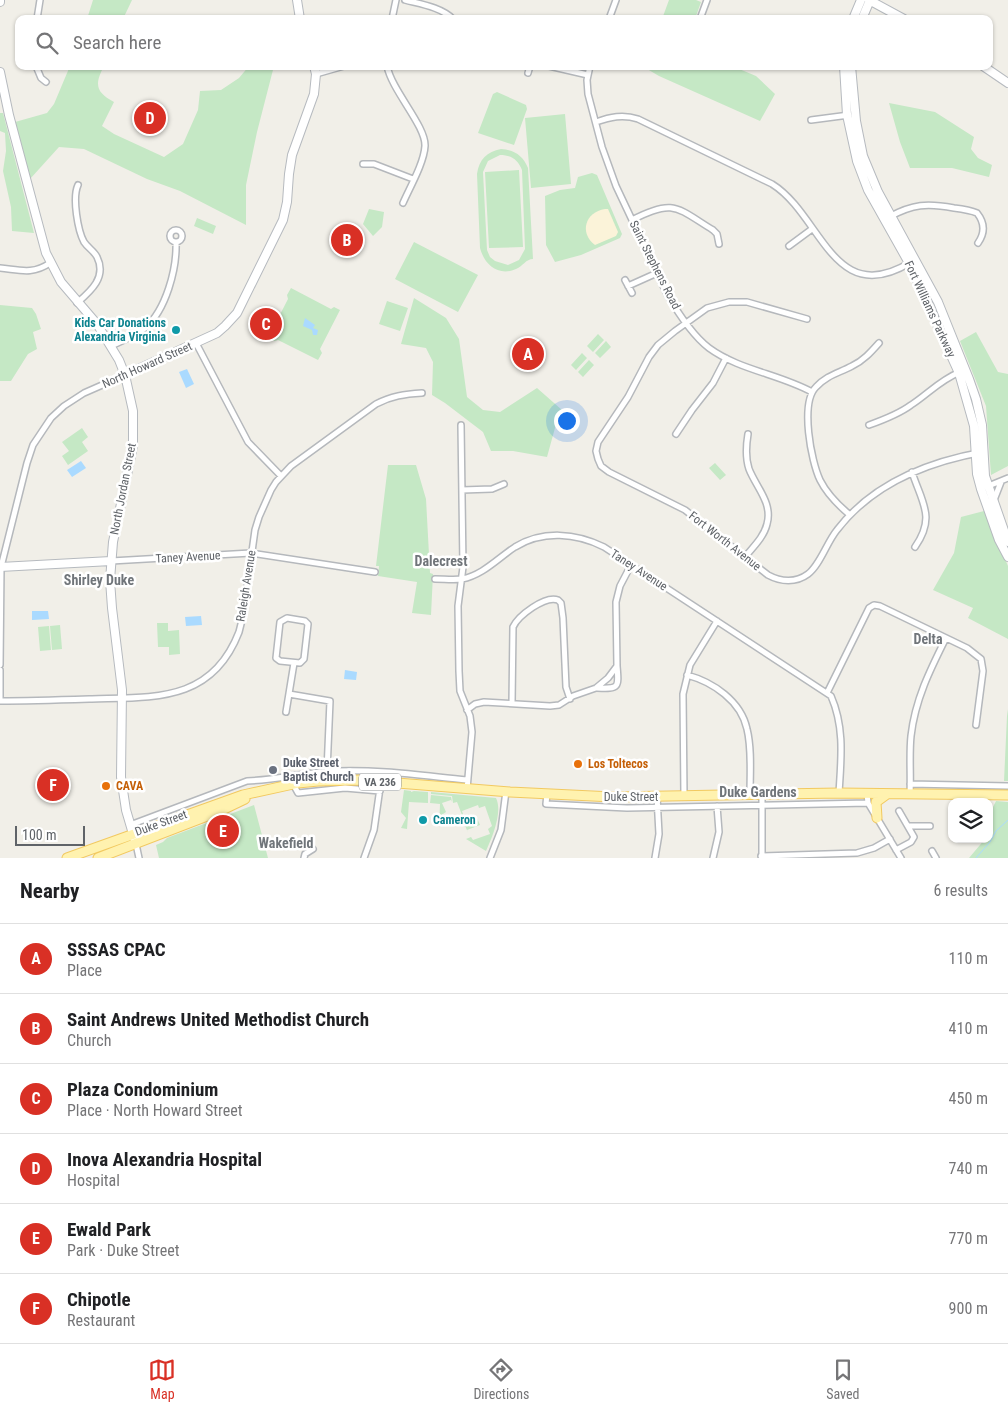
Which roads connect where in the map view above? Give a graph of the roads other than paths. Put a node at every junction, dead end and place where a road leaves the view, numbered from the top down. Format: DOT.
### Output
graph roads {
  1 [pos="40,0"];
  2 [pos="297,0"];
  3 [pos="396,0"];
  4 [pos="405,0"];
  5 [pos="616,0"];
  6 [pos="707,0"];
  7 [pos="861,0"];
  8 [pos="869,0"];
  9 [pos="38,15"];
  10 [pos="299,15"];
  11 [pos="393,15"];
  12 [pos="448,15"];
  13 [pos="610,15"];
  14 [pos="701,15"];
  15 [pos="855,15"];
  16 [pos="863,15"];
  17 [pos="897,15"];
  18 [pos="38,70"];
  19 [pos="315,70"];
  20 [pos="388,70"];
  21 [pos="566,70"];
  22 [pos="589,70"];
  23 [pos="845,70"];
  24 [pos="851,70"];
  25 [pos="989,70"];
  26 [pos="0,72"];
  27 [pos="588,75"];
  28 [pos="46,82"];
  29 [pos="1008,83"];
  30 [pos="851,115"];
  31 [pos="811,120"];
  32 [pos="596,122"];
  33 [pos="363,164"];
  34 [pos="413,180"];
  35 [pos="78,185"];
  36 [pos="403,203"];
  37 [pos="888,218"];
  38 [pos="632,220"];
  39 [pos="812,229"];
  40 [pos="176,242"];
  41 [pos="978,243"];
  42 [pos="719,244"];
  43 [pos="789,246"];
  44 [pos="912,261"];
  45 [pos="50,263"];
  46 [pos="0,268"];
  47 [pos="657,273"];
  48 [pos="625,280"];
  49 [pos="628,286"];
  50 [pos="632,293"];
  51 [pos="78,303"];
  52 [pos="807,319"];
  53 [pos="686,323"];
  54 [pos="196,343"];
  55 [pos="879,343"];
  56 [pos="111,346"];
  57 [pos="726,358"];
  58 [pos="962,372"];
  59 [pos="125,375"];
  60 [pos="812,392"];
  61 [pos="422,393"];
  62 [pos="461,425"];
  63 [pos="869,425"];
  64 [pos="676,434"];
  65 [pos="748,434"];
  66 [pos="979,453"];
  67 [pos="912,472"];
  68 [pos="281,476"];
  69 [pos="1008,478"];
  70 [pos="1001,482"];
  71 [pos="504,484"];
  72 [pos="985,488"];
  73 [pos="462,490"];
  74 [pos="994,503"];
  75 [pos="850,515"];
  76 [pos="1008,542"];
  77 [pos="915,547"];
  78 [pos="251,553"];
  79 [pos="1007,553"];
  80 [pos="745,557"];
  81 [pos="111,561"];
  82 [pos="631,565"];
  83 [pos="0,567"];
  84 [pos="375,572"];
  85 [pos="435,579"];
  86 [pos="462,579"];
  87 [pos="717,621"];
  88 [pos="946,638"];
  89 [pos="294,663"];
  90 [pos="0,665"];
  91 [pos="617,666"];
  92 [pos="0,670"];
  93 [pos="687,675"];
  94 [pos="596,688"];
  95 [pos="827,693"];
  96 [pos="289,694"];
  97 [pos="122,698"];
  98 [pos="570,699"];
  99 [pos="0,701"];
  100 [pos="512,703"];
  101 [pos="467,710"];
  102 [pos="286,712"];
  103 [pos="976,725"];
  104 [pos="327,771"];
  105 [pos="291,780"];
  106 [pos="381,782"];
  107 [pos="467,784"];
  108 [pos="1001,786"];
  109 [pos="1008,786"];
  110 [pos="910,789"];
  111 [pos="506,791"];
  112 [pos="256,793"];
  113 [pos="839,793"];
  114 [pos="547,794"];
  115 [pos="762,794"];
  116 [pos="887,794"];
  117 [pos="750,795"];
  118 [pos="1005,795"];
  119 [pos="684,796"];
  120 [pos="657,797"];
  121 [pos="867,798"];
  122 [pos="762,804"];
  123 [pos="717,806"];
  124 [pos="657,808"];
  125 [pos="899,811"];
  126 [pos="877,818"];
  127 [pos="908,826"];
  128 [pos="930,826"];
  129 [pos="131,829"];
  130 [pos="890,839"];
  131 [pos="136,844"];
  132 [pos="313,848"];
  133 [pos="896,850"];
  134 [pos="932,851"];
  135 [pos="367,857"];
  136 [pos="761,857"];
  137 [pos="67,858"];
  138 [pos="98,858"];
  139 [pos="139,858"];
  140 [pos="304,858"];
  141 [pos="490,858"];
  142 [pos="655,858"];
  143 [pos="713,858"];
  144 [pos="901,858"];
  145 [pos="936,858"];
  1 -- 9 [label="street"];
  2 -- 10 [label="street"];
  3 -- 11 [label="street"];
  4 -- 12 [label="street"];
  5 -- 13 [label="street"];
  6 -- 14 [label="street"];
  7 -- 15 [label="street"];
  8 -- 16 [label="street"];
  8 -- 17 [label="street"];
  18 -- 28 [label="street"];
  19 -- 54 [label="street, North Howard Street"];
  20 -- 34 [label="street"];
  21 -- 27 [label="street"];
  22 -- 27 [label="street, Saint Stephens Road"];
  23 -- 30 [label="street, Fort Williams Parkway"];
  24 -- 30 [label="street, Fort Williams Parkway"];
  25 -- 29 [label="street"];
  26 -- 45 [label="street, North Jordan Street"];
  27 -- 32 [label="street, Saint Stephens Road"];
  30 -- 31 [label="street"];
  30 -- 37 [label="street, Fort Williams Parkway"];
  32 -- 38 [label="street, Saint Stephens Road"];
  32 -- 39 [label="street"];
  33 -- 34 [label="street"];
  34 -- 36 [label="street"];
  35 -- 51 [label="street"];
  37 -- 41 [label="street"];
  37 -- 44 [label="street, Fort Williams Parkway"];
  38 -- 42 [label="street"];
  38 -- 47 [label="street, Saint Stephens Road"];
  39 -- 43 [label="street"];
  39 -- 44 [label="street"];
  40 -- 56 [label="street"];
  44 -- 58 [label="street, Fort Williams Parkway"];
  45 -- 46 [label="street"];
  45 -- 51 [label="street, North Jordan Street"];
  47 -- 49 [label="street"];
  47 -- 53 [label="street, Saint Stephens Road"];
  48 -- 49 [label="street"];
  49 -- 50 [label="street"];
  51 -- 56 [label="street, North Jordan Street"];
  52 -- 53 [label="street, Fort Worth Avenue"];
  53 -- 57 [label="street, Saint Stephens Road"];
  53 -- 80 [label="street, Fort Worth Avenue"];
  54 -- 59 [label="street, North Howard Street"];
  54 -- 68 [label="street"];
  55 -- 60 [label="street"];
  56 -- 59 [label="street, North Jordan Street"];
  57 -- 60 [label="street, Saint Stephens Road"];
  57 -- 64 [label="street"];
  58 -- 63 [label="street"];
  58 -- 66 [label="street, Fort Williams Parkway"];
  59 -- 81 [label="street, North Jordan Street"];
  59 -- 83 [label="street, North Howard Street"];
  60 -- 75 [label="street"];
  61 -- 68 [label="street, Raleigh Avenue"];
  62 -- 73 [label="street"];
  65 -- 80 [label="street"];
  66 -- 67 [label="street, Fort Worth Avenue"];
  66 -- 72 [label="street, Fort Williams Parkway"];
  67 -- 75 [label="street, Fort Worth Avenue"];
  67 -- 77 [label="street"];
  68 -- 78 [label="street, Raleigh Avenue"];
  69 -- 70 [label="street"];
  70 -- 72 [label="street"];
  70 -- 74 [label="street"];
  71 -- 73 [label="street"];
  72 -- 74 [label="street, Fort Williams Parkway"];
  72 -- 79 [label="street, Fort Williams Parkway"];
  73 -- 86 [label="street"];
  74 -- 76 [label="street, Fort Williams Parkway"];
  75 -- 80 [label="street, Fort Worth Avenue"];
  78 -- 81 [label="street, Taney Avenue"];
  78 -- 84 [label="street, Taney Avenue"];
  78 -- 97 [label="street, Raleigh Avenue"];
  81 -- 83 [label="street, Taney Avenue"];
  81 -- 97 [label="street, North Jordan Street"];
  82 -- 86 [label="street, Taney Avenue"];
  82 -- 87 [label="street, Taney Avenue"];
  82 -- 91 [label="street"];
  83 -- 90 [label="street, North Howard Street"];
  85 -- 86 [label="street, Taney Avenue"];
  86 -- 101 [label="street"];
  87 -- 93 [label="street"];
  87 -- 95 [label="street, Taney Avenue"];
  88 -- 95 [label="street"];
  88 -- 103 [label="street"];
  88 -- 110 [label="street"];
  89 -- 89 [label="street"];
  89 -- 96 [label="street"];
  91 -- 94 [label="street"];
  91 -- 94 [label="street"];
  92 -- 99 [label="street"];
  93 -- 117 [label="street"];
  93 -- 119 [label="street"];
  94 -- 98 [label="street"];
  95 -- 113 [label="street"];
  96 -- 102 [label="street"];
  96 -- 104 [label="street"];
  97 -- 99 [label="street, Raleigh Avenue"];
  97 -- 129 [label="street, North Jordan Street"];
  98 -- 100 [label="street"];
  98 -- 100 [label="street"];
  100 -- 101 [label="street"];
  101 -- 107 [label="street"];
  104 -- 105 [label="street"];
  104 -- 106 [label="street"];
  105 -- 106 [label="main road, Duke Street / VA 236"];
  105 -- 112 [label="main road, Duke Street / VA 236"];
  105 -- 129 [label="street"];
  106 -- 107 [label="main road, Duke Street / VA 236"];
  106 -- 135 [label="street"];
  107 -- 111 [label="main road, Duke Street / VA 236"];
  108 -- 109 [label="street"];
  108 -- 110 [label="street"];
  108 -- 118 [label="street"];
  110 -- 116 [label="main road, Duke Street / VA 236"];
  110 -- 118 [label="main road, Duke Street / VA 236"];
  111 -- 114 [label="main road, Duke Street / VA 236"];
  111 -- 141 [label="street"];
  112 -- 129 [label="main road, Duke Street / VA 236"];
  112 -- 131 [label="main road, Duke Street / VA 236"];
  113 -- 115 [label="main road, Duke Street / VA 236"];
  113 -- 121 [label="main road, Duke Street / VA 236"];
  114 -- 120 [label="main road, Duke Street / VA 236"];
  114 -- 124 [label="street"];
  115 -- 117 [label="main road, Duke Street / VA 236"];
  115 -- 122 [label="street"];
  116 -- 121 [label="main road, Duke Street / VA 236"];
  116 -- 126 [label="main road"];
  117 -- 119 [label="main road, Duke Street / VA 236"];
  119 -- 120 [label="main road, Duke Street / VA 236"];
  120 -- 124 [label="street"];
  121 -- 122 [label="street"];
  121 -- 126 [label="street"];
  122 -- 123 [label="street"];
  122 -- 136 [label="street"];
  123 -- 124 [label="street"];
  123 -- 143 [label="street"];
  124 -- 142 [label="street"];
  125 -- 127 [label="street"];
  126 -- 130 [label="street"];
  127 -- 128 [label="street"];
  127 -- 133 [label="street"];
  129 -- 131 [label="street, North Jordan Street"];
  129 -- 137 [label="main road, Duke Street / VA 236"];
  130 -- 133 [label="street"];
  130 -- 136 [label="street"];
  131 -- 138 [label="main road, Duke Street / VA 236"];
  131 -- 139 [label="street"];
  132 -- 140 [label="street"];
  133 -- 144 [label="street"];
  134 -- 145 [label="street"];
}
